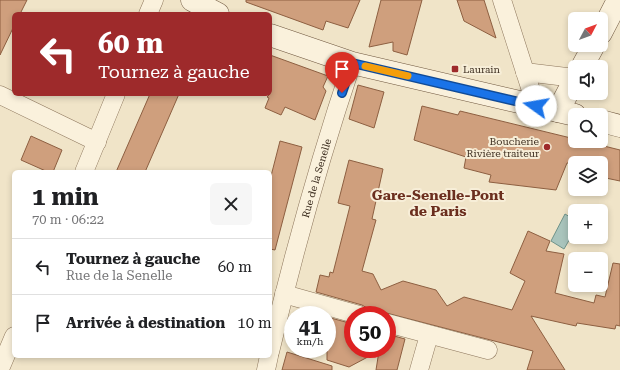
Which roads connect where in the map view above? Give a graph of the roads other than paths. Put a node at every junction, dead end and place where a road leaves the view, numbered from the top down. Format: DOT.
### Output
graph roads {
  1 [pos="154,0"];
  2 [pos="192,0"];
  3 [pos="502,0"];
  4 [pos="618,0"];
  5 [pos="149,12"];
  6 [pos="214,12"];
  7 [pos="608,19"];
  8 [pos="272,36"];
  9 [pos="352,63"];
  10 [pos="525,72"];
  11 [pos="568,78"];
  12 [pos="0,95"];
  13 [pos="115,96"];
  14 [pos="569,100"];
  15 [pos="536,106"];
  16 [pos="566,113"];
  17 [pos="608,123"];
  18 [pos="620,126"];
  19 [pos="97,142"];
  20 [pos="85,170"];
  21 [pos="284,294"];
  22 [pos="344,311"];
  23 [pos="396,326"];
  24 [pos="429,335"];
  25 [pos="12,341"];
  26 [pos="272,344"];
  27 [pos="488,350"];
  28 [pos="269,358"];
  29 [pos="0,369"];
  30 [pos="266,370"];
  31 [pos="419,370"];
  1 -- 5 [label="street"];
  2 -- 6 [label="main road"];
  3 -- 10 [label="street"];
  4 -- 7 [label="main road"];
  8 -- 9 [label="main road"];
  9 -- 15 [label="main road"];
  9 -- 21 [label="street, Rue de la Senelle"];
  10 -- 11 [label="street"];
  10 -- 15 [label="street"];
  12 -- 19 [label="street"];
  13 -- 19 [label="street"];
  14 -- 16 [label="main road"];
  15 -- 16 [label="main road"];
  17 -- 18 [label="main road"];
  19 -- 20 [label="street"];
  21 -- 22 [label="street"];
  21 -- 26 [label="street, Rue de la Senelle"];
  23 -- 24 [label="street"];
  24 -- 27 [label="street"];
  24 -- 31 [label="street"];
  25 -- 29 [label="street"];
  28 -- 30 [label="street"];
}
